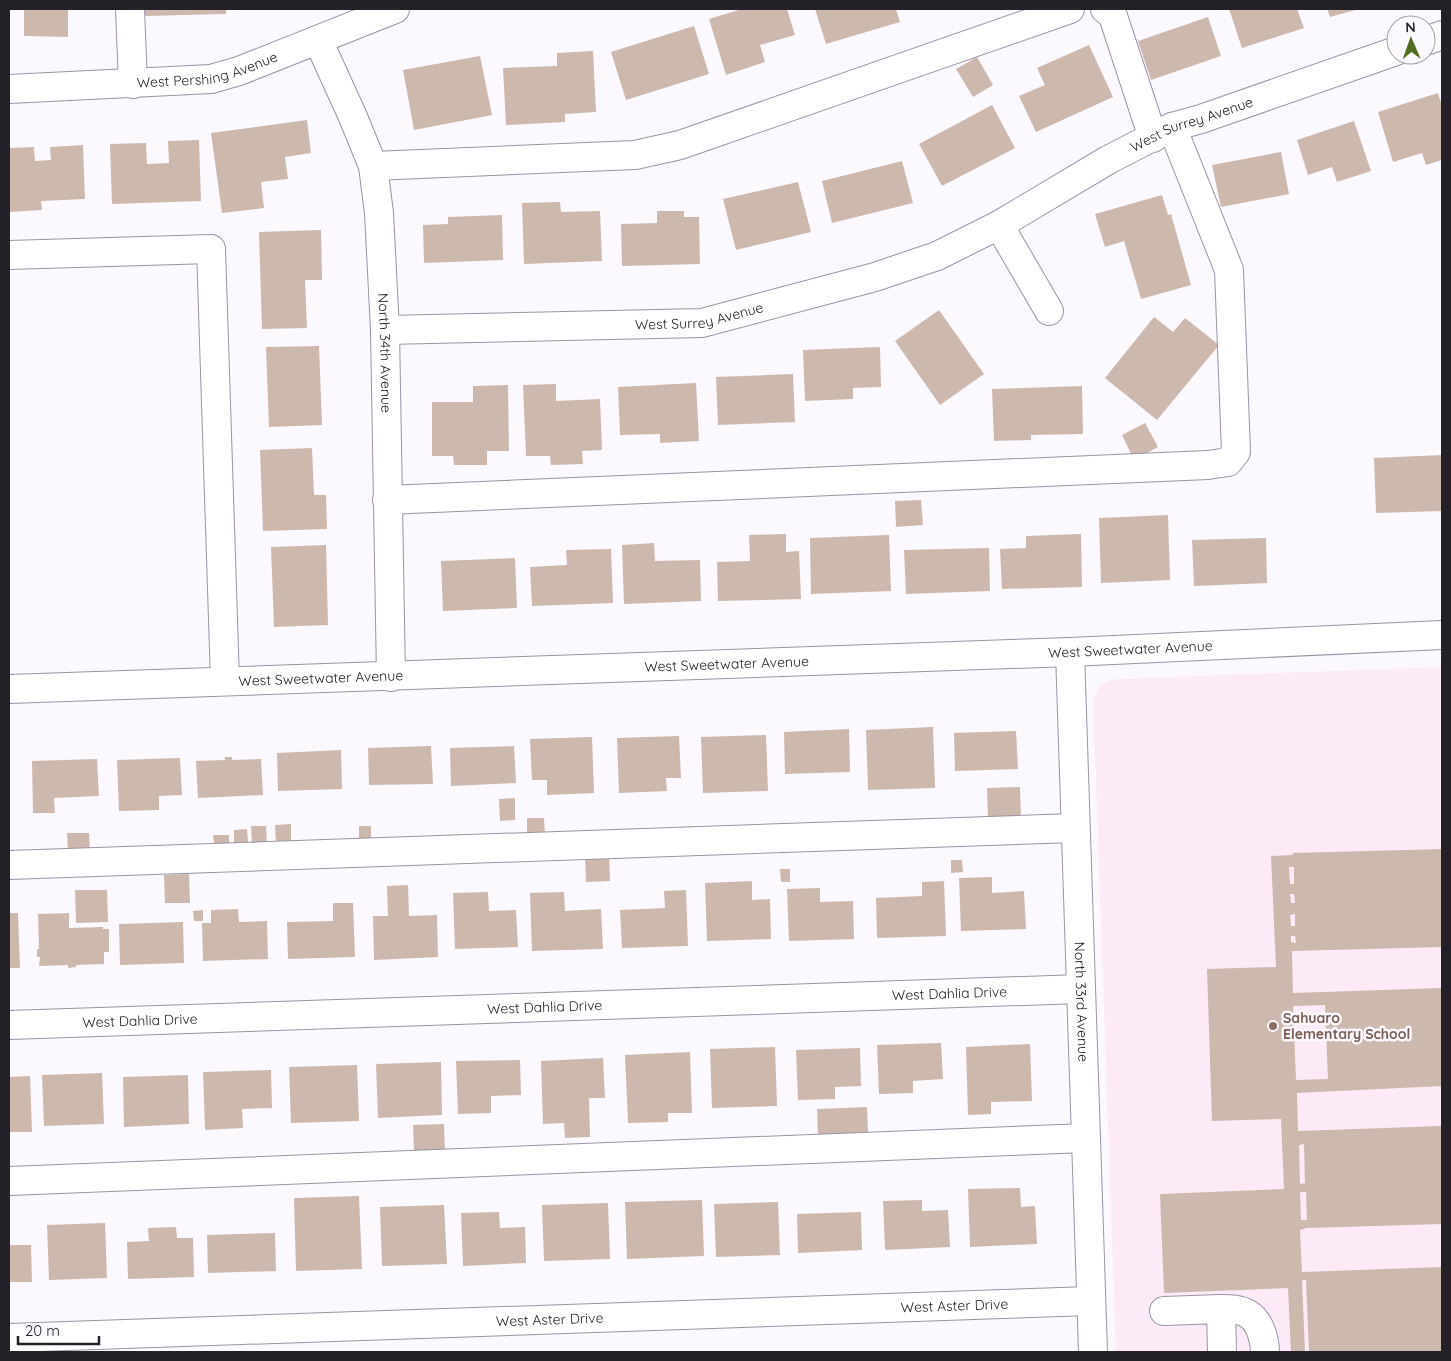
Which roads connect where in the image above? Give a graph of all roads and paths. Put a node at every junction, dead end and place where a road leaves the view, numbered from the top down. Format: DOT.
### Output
graph roads {
  1 [pos="130,9"];
  2 [pos="395,9"];
  3 [pos="1070,9"];
  4 [pos="1105,9"];
  5 [pos="318,40"];
  6 [pos="1386,55"];
  7 [pos="133,84"];
  8 [pos="9,89"];
  9 [pos="1162,133"];
  10 [pos="373,166"];
  11 [pos="999,225"];
  12 [pos="9,255"];
  13 [pos="1049,311"];
  14 [pos="385,330"];
  15 [pos="387,500"];
  16 [pos="1442,635"];
  17 [pos="1070,652"];
  18 [pos="391,677"];
  19 [pos="225,681"];
  20 [pos="9,689"];
  21 [pos="1075,828"];
  22 [pos="9,865"];
  23 [pos="1080,989"];
  24 [pos="9,1025"];
  25 [pos="1086,1138"];
  26 [pos="9,1181"];
  27 [pos="1092,1301"];
  28 [pos="1221,1309"];
  29 [pos="1164,1310"];
  30 [pos="9,1338"];
  31 [pos="1093,1352"];
  32 [pos="1222,1352"];
  33 [pos="1265,1352"];
  1 -- 7 [label="street"];
  2 -- 5 [label="street, West Pershing Avenue"];
  3 -- 10 [label="street"];
  4 -- 9 [label="street"];
  5 -- 7 [label="street, West Pershing Avenue"];
  5 -- 10 [label="street, North 34th Avenue"];
  6 -- 9 [label="street, West Surrey Avenue"];
  7 -- 8 [label="street, West Pershing Avenue"];
  9 -- 11 [label="street, West Surrey Avenue"];
  9 -- 15 [label="street"];
  10 -- 14 [label="street, North 34th Avenue"];
  11 -- 13 [label="street"];
  11 -- 14 [label="street, West Surrey Avenue"];
  12 -- 19 [label="street"];
  14 -- 15 [label="street, North 34th Avenue"];
  15 -- 18 [label="street, North 34th Avenue"];
  16 -- 17 [label="street, West Sweetwater Avenue"];
  17 -- 18 [label="street, West Sweetwater Avenue"];
  17 -- 21 [label="street, North 33rd Avenue"];
  18 -- 19 [label="street, West Sweetwater Avenue"];
  19 -- 20 [label="street, West Sweetwater Avenue"];
  21 -- 22 [label="street"];
  21 -- 23 [label="street, North 33rd Avenue"];
  23 -- 24 [label="street, West Dahlia Drive"];
  23 -- 25 [label="street, North 33rd Avenue"];
  25 -- 26 [label="street"];
  25 -- 27 [label="street, North 33rd Avenue"];
  27 -- 30 [label="street, West Aster Drive"];
  27 -- 31 [label="street, North 33rd Avenue"];
  28 -- 29 [label="street"];
  28 -- 32 [label="street"];
  28 -- 33 [label="street"];
}
